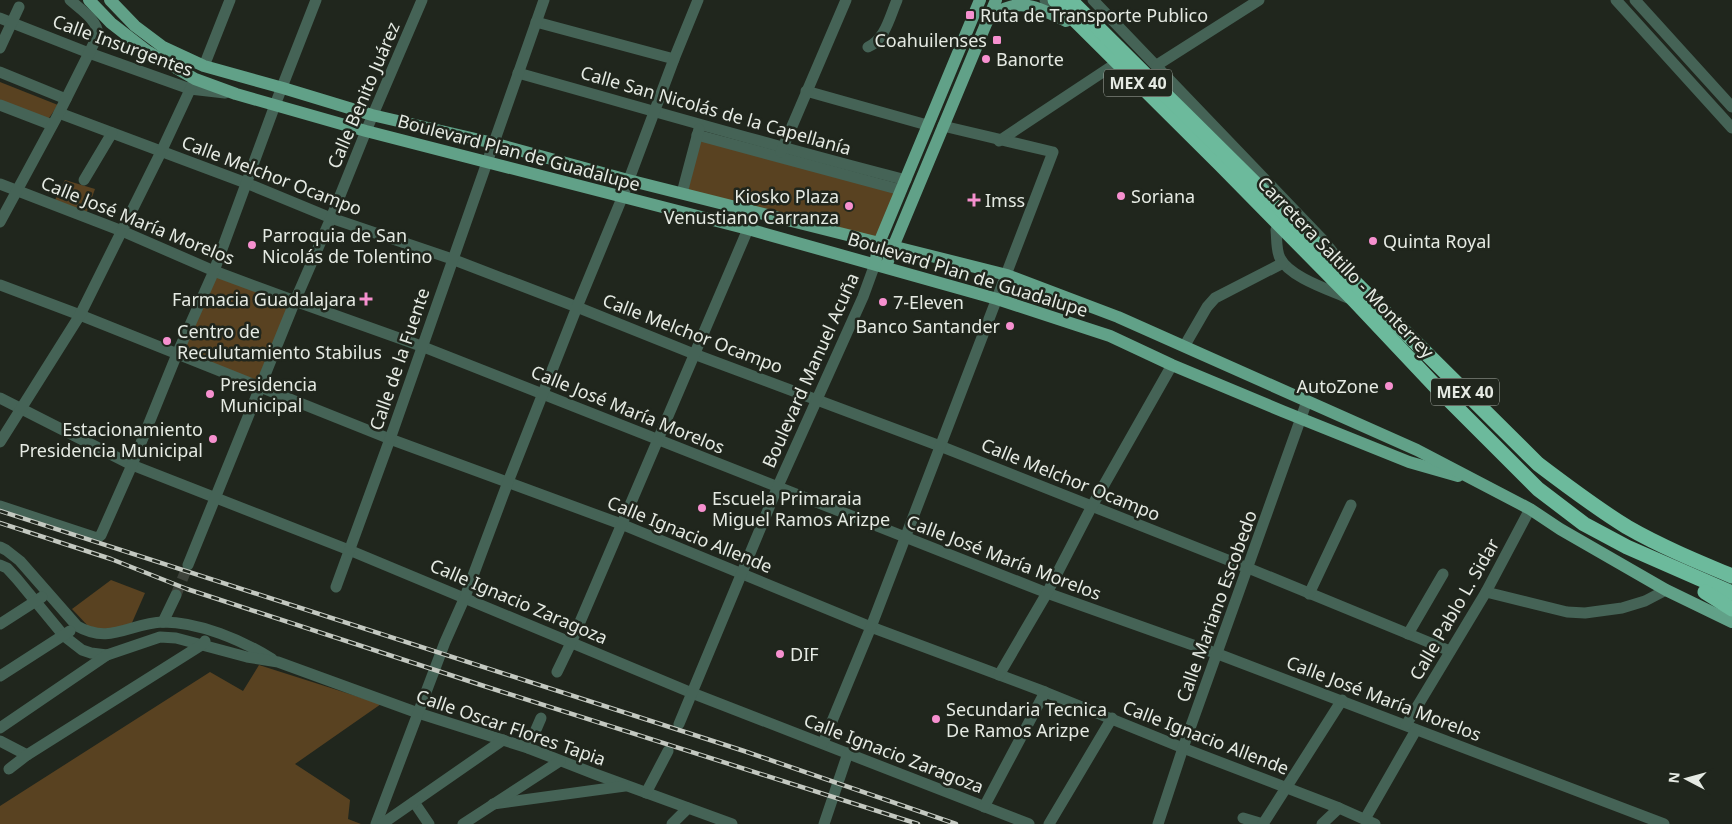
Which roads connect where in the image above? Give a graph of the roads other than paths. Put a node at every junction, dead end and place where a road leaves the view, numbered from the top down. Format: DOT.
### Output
graph roads {
  1 [pos="70,0"];
  2 [pos="89,0"];
  3 [pos="230,0"];
  4 [pos="316,0"];
  5 [pos="422,0"];
  6 [pos="544,0"];
  7 [pos="698,0"];
  8 [pos="846,0"];
  9 [pos="896,0"];
  10 [pos="980,0"];
  11 [pos="996,0"];
  12 [pos="1045,0"];
  13 [pos="1055,0"];
  14 [pos="1070,0"];
  15 [pos="1093,0"];
  16 [pos="1259,0"];
  17 [pos="1616,0"];
  18 [pos="1635,0"];
  19 [pos="114,1"];
  20 [pos="19,7"];
  21 [pos="990,14"];
  22 [pos="0,18"];
  23 [pos="1066,21"];
  24 [pos="536,22"];
  25 [pos="12,23"];
  26 [pos="868,47"];
  27 [pos="0,48"];
  28 [pos="89,52"];
  29 [pos="674,59"];
  30 [pos="1157,65"];
  31 [pos="204,66"];
  32 [pos="1112,66"];
  33 [pos="0,72"];
  34 [pos="518,73"];
  35 [pos="192,84"];
  36 [pos="282,88"];
  37 [pos="806,91"];
  38 [pos="66,99"];
  39 [pos="0,105"];
  40 [pos="275,105"];
  41 [pos="1732,107"];
  42 [pos="655,111"];
  43 [pos="59,113"];
  44 [pos="372,115"];
  45 [pos="52,125"];
  46 [pos="928,125"];
  47 [pos="943,126"];
  48 [pos="1732,128"];
  49 [pos="698,130"];
  50 [pos="366,131"];
  51 [pos="112,134"];
  52 [pos="999,141"];
  53 [pos="493,143"];
  54 [pos="161,152"];
  55 [pos="781,152"];
  56 [pos="487,161"];
  57 [pos="1227,163"];
  58 [pos="84,180"];
  59 [pos="628,180"];
  60 [pos="246,183"];
  61 [pos="0,184"];
  62 [pos="903,185"];
  63 [pos="18,190"];
  64 [pos="682,193"];
  65 [pos="622,198"];
  66 [pos="331,218"];
  67 [pos="0,222"];
  68 [pos="748,229"];
  69 [pos="1276,230"];
  70 [pos="122,232"];
  71 [pos="879,243"];
  72 [pos="893,247"];
  73 [pos="1304,251"];
  74 [pos="452,259"];
  75 [pos="1283,263"];
  76 [pos="881,265"];
  77 [pos="214,270"];
  78 [pos="1007,275"];
  79 [pos="1347,276"];
  80 [pos="0,285"];
  81 [pos="997,299"];
  82 [pos="1354,300"];
  83 [pos="295,302"];
  84 [pos="577,307"];
  85 [pos="80,315"];
  86 [pos="1185,345"];
  87 [pos="421,346"];
  88 [pos="177,354"];
  89 [pos="694,354"];
  90 [pos="1172,365"];
  91 [pos="261,387"];
  92 [pos="543,393"];
  93 [pos="0,398"];
  94 [pos="816,400"];
  95 [pos="1307,401"];
  96 [pos="21,408"];
  97 [pos="1301,419"];
  98 [pos="390,439"];
  99 [pos="658,440"];
  100 [pos="0,442"];
  101 [pos="940,446"];
  102 [pos="132,465"];
  103 [pos="1469,478"];
  104 [pos="508,482"];
  105 [pos="778,486"];
  106 [pos="215,498"];
  107 [pos="1351,505"];
  108 [pos="0,506"];
  109 [pos="1092,506"];
  110 [pos="1530,509"];
  111 [pos="621,524"];
  112 [pos="905,537"];
  113 [pos="0,547"];
  114 [pos="1627,548"];
  115 [pos="349,550"];
  116 [pos="0,565"];
  117 [pos="188,565"];
  118 [pos="1248,568"];
  119 [pos="741,574"];
  120 [pos="1443,574"];
  121 [pos="1732,576"];
  122 [pos="336,587"];
  123 [pos="1666,590"];
  124 [pos="1486,592"];
  125 [pos="1705,592"];
  126 [pos="1047,593"];
  127 [pos="1732,593"];
  128 [pos="47,594"];
  129 [pos="1309,594"];
  130 [pos="176,595"];
  131 [pos="465,597"];
  132 [pos="36,601"];
  133 [pos="1732,604"];
  134 [pos="1732,609"];
  135 [pos="163,622"];
  136 [pos="1732,622"];
  137 [pos="0,624"];
  138 [pos="77,626"];
  139 [pos="871,627"];
  140 [pos="211,631"];
  141 [pos="1408,634"];
  142 [pos="64,636"];
  143 [pos="571,642"];
  144 [pos="204,644"];
  145 [pos="1450,651"];
  146 [pos="107,654"];
  147 [pos="1218,654"];
  148 [pos="278,662"];
  149 [pos="556,672"];
  150 [pos="999,675"];
  151 [pos="0,676"];
  152 [pos="1045,692"];
  153 [pos="692,693"];
  154 [pos="1342,700"];
  155 [pos="418,713"];
  156 [pos="541,718"];
  157 [pos="1112,718"];
  158 [pos="679,724"];
  159 [pos="0,728"];
  160 [pos="1411,728"];
  161 [pos="503,740"];
  162 [pos="0,741"];
  163 [pos="823,743"];
  164 [pos="528,748"];
  165 [pos="1183,748"];
  166 [pos="668,751"];
  167 [pos="848,753"];
  168 [pos="27,755"];
  169 [pos="560,761"];
  170 [pos="9,769"];
  171 [pos="627,786"];
  172 [pos="1286,787"];
  173 [pos="646,793"];
  174 [pos="414,802"];
  175 [pos="493,804"];
  176 [pos="984,807"];
  177 [pos="688,808"];
  178 [pos="1338,808"];
  179 [pos="1243,818"];
  180 [pos="1370,822"];
  181 [pos="376,824"];
  182 [pos="382,824"];
  183 [pos="429,824"];
  184 [pos="463,824"];
  185 [pos="672,824"];
  186 [pos="732,824"];
  187 [pos="824,824"];
  188 [pos="1029,824"];
  189 [pos="1049,824"];
  190 [pos="1158,824"];
  191 [pos="1263,824"];
  192 [pos="1322,824"];
  193 [pos="1664,824"];
  1 -- 28 [label="street"];
  2 -- 35 [label="main road, Boulevard Plan de Guadalupe"];
  3 -- 31 [label="street"];
  4 -- 36 [label="street"];
  5 -- 44 [label="street, Calle Benito Juárez"];
  6 -- 24 [label="street, Calle de la Fuente"];
  7 -- 29 [label="street"];
  8 -- 37 [label="street"];
  9 -- 26 [label="street"];
  10 -- 46 [label="main road, Boulevard Manuel Acuña"];
  11 -- 21 [label="main road, Boulevard Manuel Acuña"];
  12 -- 23 [label="street"];
  13 -- 57 [label="highway, Carretera Saltillo - Monterrey / MEX 40"];
  14 -- 57 [label="highway, Carretera Saltillo - Monterrey / MEX 40"];
  15 -- 30 [label="street"];
  16 -- 30 [label="street"];
  17 -- 48 [label="street"];
  18 -- 41 [label="street"];
  19 -- 31 [label="main road, Boulevard Plan de Guadalupe"];
  20 -- 25 [label="street"];
  21 -- 23 [label="main road"];
  21 -- 47 [label="main road, Boulevard Manuel Acuña"];
  22 -- 25 [label="street, Calle Insurgentes"];
  23 -- 32 [label="street"];
  24 -- 29 [label="street"];
  24 -- 34 [label="street, Calle de la Fuente"];
  25 -- 27 [label="street"];
  25 -- 28 [label="street, Calle Insurgentes"];
  28 -- 35 [label="street, Calle Insurgentes"];
  28 -- 38 [label="street"];
  29 -- 42 [label="street"];
  30 -- 79 [label="street"];
  31 -- 36 [label="main road, Boulevard Plan de Guadalupe"];
  32 -- 52 [label="street"];
  32 -- 69 [label="street"];
  33 -- 38 [label="street"];
  34 -- 42 [label="street, Calle San Nicolás de la Capellanía"];
  34 -- 53 [label="street, Calle de la Fuente"];
  35 -- 40 [label="main road, Boulevard Plan de Guadalupe"];
  35 -- 54 [label="street"];
  36 -- 40 [label="street"];
  36 -- 44 [label="main road, Boulevard Plan de Guadalupe"];
  37 -- 46 [label="street"];
  37 -- 55 [label="street"];
  38 -- 43 [label="street"];
  39 -- 45 [label="street"];
  40 -- 50 [label="main road, Boulevard Plan de Guadalupe"];
  40 -- 60 [label="street"];
  42 -- 49 [label="street, Calle San Nicolás de la Capellanía"];
  42 -- 59 [label="street"];
  43 -- 45 [label="street"];
  43 -- 51 [label="street, Calle Melchor Ocampo"];
  44 -- 50 [label="street, Calle Benito Juárez"];
  44 -- 53 [label="main road, Boulevard Plan de Guadalupe"];
  45 -- 63 [label="street"];
  46 -- 62 [label="main road, Boulevard Manuel Acuña"];
  47 -- 52 [label="street"];
  47 -- 72 [label="main road, Boulevard Manuel Acuña"];
  49 -- 55 [label="street, Calle San Nicolás de la Capellanía"];
  49 -- 64 [label="street"];
  50 -- 56 [label="main road, Boulevard Plan de Guadalupe"];
  50 -- 66 [label="street, Calle Benito Juárez"];
  51 -- 54 [label="street, Calle Melchor Ocampo"];
  51 -- 58 [label="street"];
  52 -- 78 [label="street"];
  53 -- 56 [label="street, Calle de la Fuente"];
  53 -- 59 [label="main road, Boulevard Plan de Guadalupe"];
  54 -- 60 [label="street, Calle Melchor Ocampo"];
  54 -- 70 [label="street"];
  55 -- 62 [label="street, Calle San Nicolás de la Capellanía"];
  56 -- 65 [label="main road, Boulevard Plan de Guadalupe"];
  56 -- 74 [label="street, Calle de la Fuente"];
  57 -- 73 [label="highway, Carretera Saltillo - Monterrey / MEX 40"];
  57 -- 79 [label="highway, Carretera Saltillo - Monterrey / MEX 40"];
  59 -- 64 [label="main road, Boulevard Plan de Guadalupe"];
  59 -- 65 [label="street"];
  60 -- 66 [label="street, Calle Melchor Ocampo"];
  60 -- 77 [label="street"];
  61 -- 63 [label="street, Calle José María Morelos"];
  62 -- 71 [label="main road, Boulevard Manuel Acuña"];
  63 -- 67 [label="street"];
  63 -- 70 [label="street, Calle José María Morelos"];
  64 -- 71 [label="main road, Boulevard Plan de Guadalupe"];
  65 -- 68 [label="main road, Boulevard Plan de Guadalupe"];
  65 -- 84 [label="street"];
  66 -- 74 [label="street, Calle Melchor Ocampo"];
  66 -- 83 [label="street, Calle Benito Juárez"];
  68 -- 76 [label="main road, Boulevard Plan de Guadalupe"];
  68 -- 89 [label="street"];
  69 -- 73 [label="street"];
  69 -- 75 [label="street"];
  70 -- 77 [label="street, Calle José María Morelos"];
  70 -- 85 [label="street"];
  71 -- 72 [label="main road, Boulevard Plan de Guadalupe"];
  71 -- 76 [label="main road, Boulevard Manuel Acuña"];
  72 -- 76 [label="main road, Boulevard Manuel Acuña"];
  72 -- 78 [label="main road, Boulevard Plan de Guadalupe"];
  73 -- 82 [label="highway, Carretera Saltillo - Monterrey / MEX 40"];
  74 -- 84 [label="street, Calle Melchor Ocampo"];
  74 -- 87 [label="street, Calle de la Fuente"];
  75 -- 82 [label="street"];
  75 -- 86 [label="street"];
  76 -- 81 [label="main road, Boulevard Plan de Guadalupe"];
  76 -- 94 [label="street, Boulevard Manuel Acuña"];
  77 -- 83 [label="street, Calle José María Morelos"];
  77 -- 88 [label="street"];
  78 -- 81 [label="street"];
  78 -- 86 [label="main road, Boulevard Plan de Guadalupe"];
  79 -- 121 [label="highway, Carretera Saltillo - Monterrey / MEX 40"];
  80 -- 85 [label="street, Calle Ignacio Allende"];
  81 -- 90 [label="main road, Boulevard Plan de Guadalupe"];
  81 -- 101 [label="street"];
  82 -- 114 [label="highway, Carretera Saltillo - Monterrey / MEX 40"];
  83 -- 87 [label="street, Calle José María Morelos"];
  83 -- 91 [label="street, Calle Benito Juárez"];
  84 -- 89 [label="street, Calle Melchor Ocampo"];
  84 -- 92 [label="street"];
  85 -- 88 [label="street, Calle Ignacio Allende"];
  85 -- 96 [label="street"];
  86 -- 95 [label="main road, Boulevard Plan de Guadalupe"];
  87 -- 92 [label="street, Calle José María Morelos"];
  87 -- 98 [label="street, Calle de la Fuente"];
  88 -- 91 [label="street, Calle Ignacio Allende"];
  88 -- 102 [label="street"];
  89 -- 94 [label="street, Calle Melchor Ocampo"];
  89 -- 99 [label="street"];
  90 -- 97 [label="main road, Boulevard Plan de Guadalupe"];
  90 -- 109 [label="street"];
  91 -- 98 [label="street, Calle Ignacio Allende"];
  91 -- 106 [label="street, Calle Benito Juárez"];
  92 -- 99 [label="street, Calle José María Morelos"];
  92 -- 104 [label="street"];
  93 -- 96 [label="street, Calle Ignacio Zaragoza"];
  94 -- 101 [label="street, Calle Melchor Ocampo"];
  94 -- 105 [label="street, Boulevard Manuel Acuña"];
  95 -- 97 [label="street, Calle Mariano Escobedo"];
  95 -- 103 [label="main road, Boulevard Plan de Guadalupe"];
  96 -- 100 [label="street"];
  96 -- 102 [label="street, Calle Ignacio Zaragoza"];
  97 -- 103 [label="main road, Boulevard Plan de Guadalupe"];
  97 -- 118 [label="street, Calle Mariano Escobedo"];
  98 -- 104 [label="street, Calle Ignacio Allende"];
  98 -- 115 [label="street, Calle de la Fuente"];
  99 -- 105 [label="street, Calle José María Morelos"];
  99 -- 111 [label="street"];
  101 -- 109 [label="street, Calle Melchor Ocampo"];
  101 -- 112 [label="street"];
  102 -- 106 [label="street, Calle Ignacio Zaragoza"];
  102 -- 108 [label="street"];
  103 -- 110 [label="main road, Boulevard Plan de Guadalupe"];
  104 -- 111 [label="street, Calle Ignacio Allende"];
  104 -- 131 [label="street"];
  105 -- 112 [label="street, Calle José María Morelos"];
  105 -- 119 [label="street, Boulevard Manuel Acuña"];
  106 -- 115 [label="street, Calle Ignacio Zaragoza"];
  106 -- 117 [label="street, Calle Benito Juárez"];
  107 -- 129 [label="street"];
  109 -- 118 [label="street, Calle Melchor Ocampo"];
  109 -- 126 [label="street"];
  110 -- 123 [label="main road, Boulevard Plan de Guadalupe"];
  110 -- 124 [label="street, Calle Pablo L. Sidar"];
  111 -- 119 [label="street, Calle Ignacio Allende"];
  111 -- 143 [label="street"];
  112 -- 126 [label="street, Calle José María Morelos"];
  112 -- 139 [label="street"];
  113 -- 128 [label="street, Calle Oscar Flores Tapia"];
  114 -- 125 [label="highway"];
  114 -- 127 [label="highway, Carretera Saltillo - Monterrey / MEX 40"];
  115 -- 122 [label="street, Calle de la Fuente"];
  115 -- 131 [label="street, Calle Ignacio Zaragoza"];
  116 -- 132 [label="street, Calle Oscar Flores Tapia"];
  118 -- 129 [label="street, Calle Melchor Ocampo"];
  118 -- 147 [label="street, Calle Mariano Escobedo"];
  119 -- 139 [label="street, Calle Ignacio Allende"];
  119 -- 153 [label="street, Boulevard Manuel Acuña"];
  120 -- 141 [label="street"];
  123 -- 124 [label="street"];
  123 -- 136 [label="main road, Boulevard Plan de Guadalupe"];
  124 -- 145 [label="street, Calle Pablo L. Sidar"];
  125 -- 133 [label="highway"];
  125 -- 134 [label="highway"];
  126 -- 147 [label="street, Calle José María Morelos"];
  126 -- 150 [label="street"];
  128 -- 132 [label="street"];
  128 -- 138 [label="street, Calle Oscar Flores Tapia"];
  129 -- 141 [label="street, Calle Melchor Ocampo"];
  130 -- 135 [label="street"];
  131 -- 143 [label="street, Calle Ignacio Zaragoza"];
  131 -- 155 [label="street"];
  132 -- 137 [label="street"];
  132 -- 142 [label="street, Calle Oscar Flores Tapia"];
  135 -- 138 [label="street, Calle Oscar Flores Tapia"];
  135 -- 140 [label="street, Calle Oscar Flores Tapia"];
  138 -- 142 [label="street"];
  139 -- 150 [label="street, Calle Ignacio Allende"];
  139 -- 163 [label="street"];
  140 -- 144 [label="street"];
  140 -- 148 [label="street, Calle Oscar Flores Tapia"];
  141 -- 145 [label="street, Calle Melchor Ocampo"];
  142 -- 146 [label="street, Calle Oscar Flores Tapia"];
  142 -- 151 [label="street"];
  143 -- 149 [label="street"];
  143 -- 153 [label="street, Calle Ignacio Zaragoza"];
  144 -- 146 [label="street, Calle Oscar Flores Tapia"];
  144 -- 148 [label="street, Calle Oscar Flores Tapia"];
  144 -- 168 [label="street"];
  145 -- 160 [label="street, Calle Pablo L. Sidar"];
  146 -- 159 [label="street"];
  147 -- 154 [label="street, Calle José María Morelos"];
  147 -- 165 [label="street, Calle Mariano Escobedo"];
  148 -- 155 [label="street, Calle Oscar Flores Tapia"];
  150 -- 152 [label="street, Calle Ignacio Allende"];
  152 -- 157 [label="street, Calle Ignacio Allende"];
  152 -- 176 [label="street"];
  153 -- 158 [label="street, Boulevard Manuel Acuña"];
  153 -- 163 [label="street, Calle Ignacio Zaragoza"];
  154 -- 160 [label="street, Calle José María Morelos"];
  154 -- 172 [label="street"];
  155 -- 161 [label="street, Calle Oscar Flores Tapia"];
  155 -- 181 [label="street"];
  156 -- 164 [label="street"];
  157 -- 165 [label="street, Calle Ignacio Allende"];
  157 -- 189 [label="street"];
  160 -- 180 [label="street, Calle Pablo L. Sidar"];
  160 -- 193 [label="street, Calle José María Morelos"];
  161 -- 164 [label="street, Calle Oscar Flores Tapia"];
  161 -- 174 [label="street"];
  162 -- 168 [label="street"];
  163 -- 167 [label="street, Calle Ignacio Zaragoza"];
  164 -- 169 [label="street, Calle Oscar Flores Tapia"];
  165 -- 172 [label="street, Calle Ignacio Allende"];
  165 -- 190 [label="street, Calle Mariano Escobedo"];
  166 -- 173 [label="street"];
  167 -- 176 [label="street, Calle Ignacio Zaragoza"];
  167 -- 187 [label="street"];
  168 -- 170 [label="street"];
  169 -- 171 [label="street, Calle Oscar Flores Tapia"];
  169 -- 175 [label="street"];
  171 -- 173 [label="street, Calle Oscar Flores Tapia"];
  171 -- 175 [label="street"];
  172 -- 178 [label="street, Calle Ignacio Allende"];
  172 -- 191 [label="street"];
  173 -- 177 [label="street, Calle Oscar Flores Tapia"];
  174 -- 182 [label="street"];
  174 -- 183 [label="street"];
  175 -- 184 [label="street"];
  176 -- 188 [label="street, Calle Ignacio Zaragoza"];
  177 -- 185 [label="street"];
  177 -- 186 [label="street, Calle Oscar Flores Tapia"];
  178 -- 180 [label="street, Calle Ignacio Allende"];
  178 -- 192 [label="street"];
  179 -- 191 [label="street"];
}
